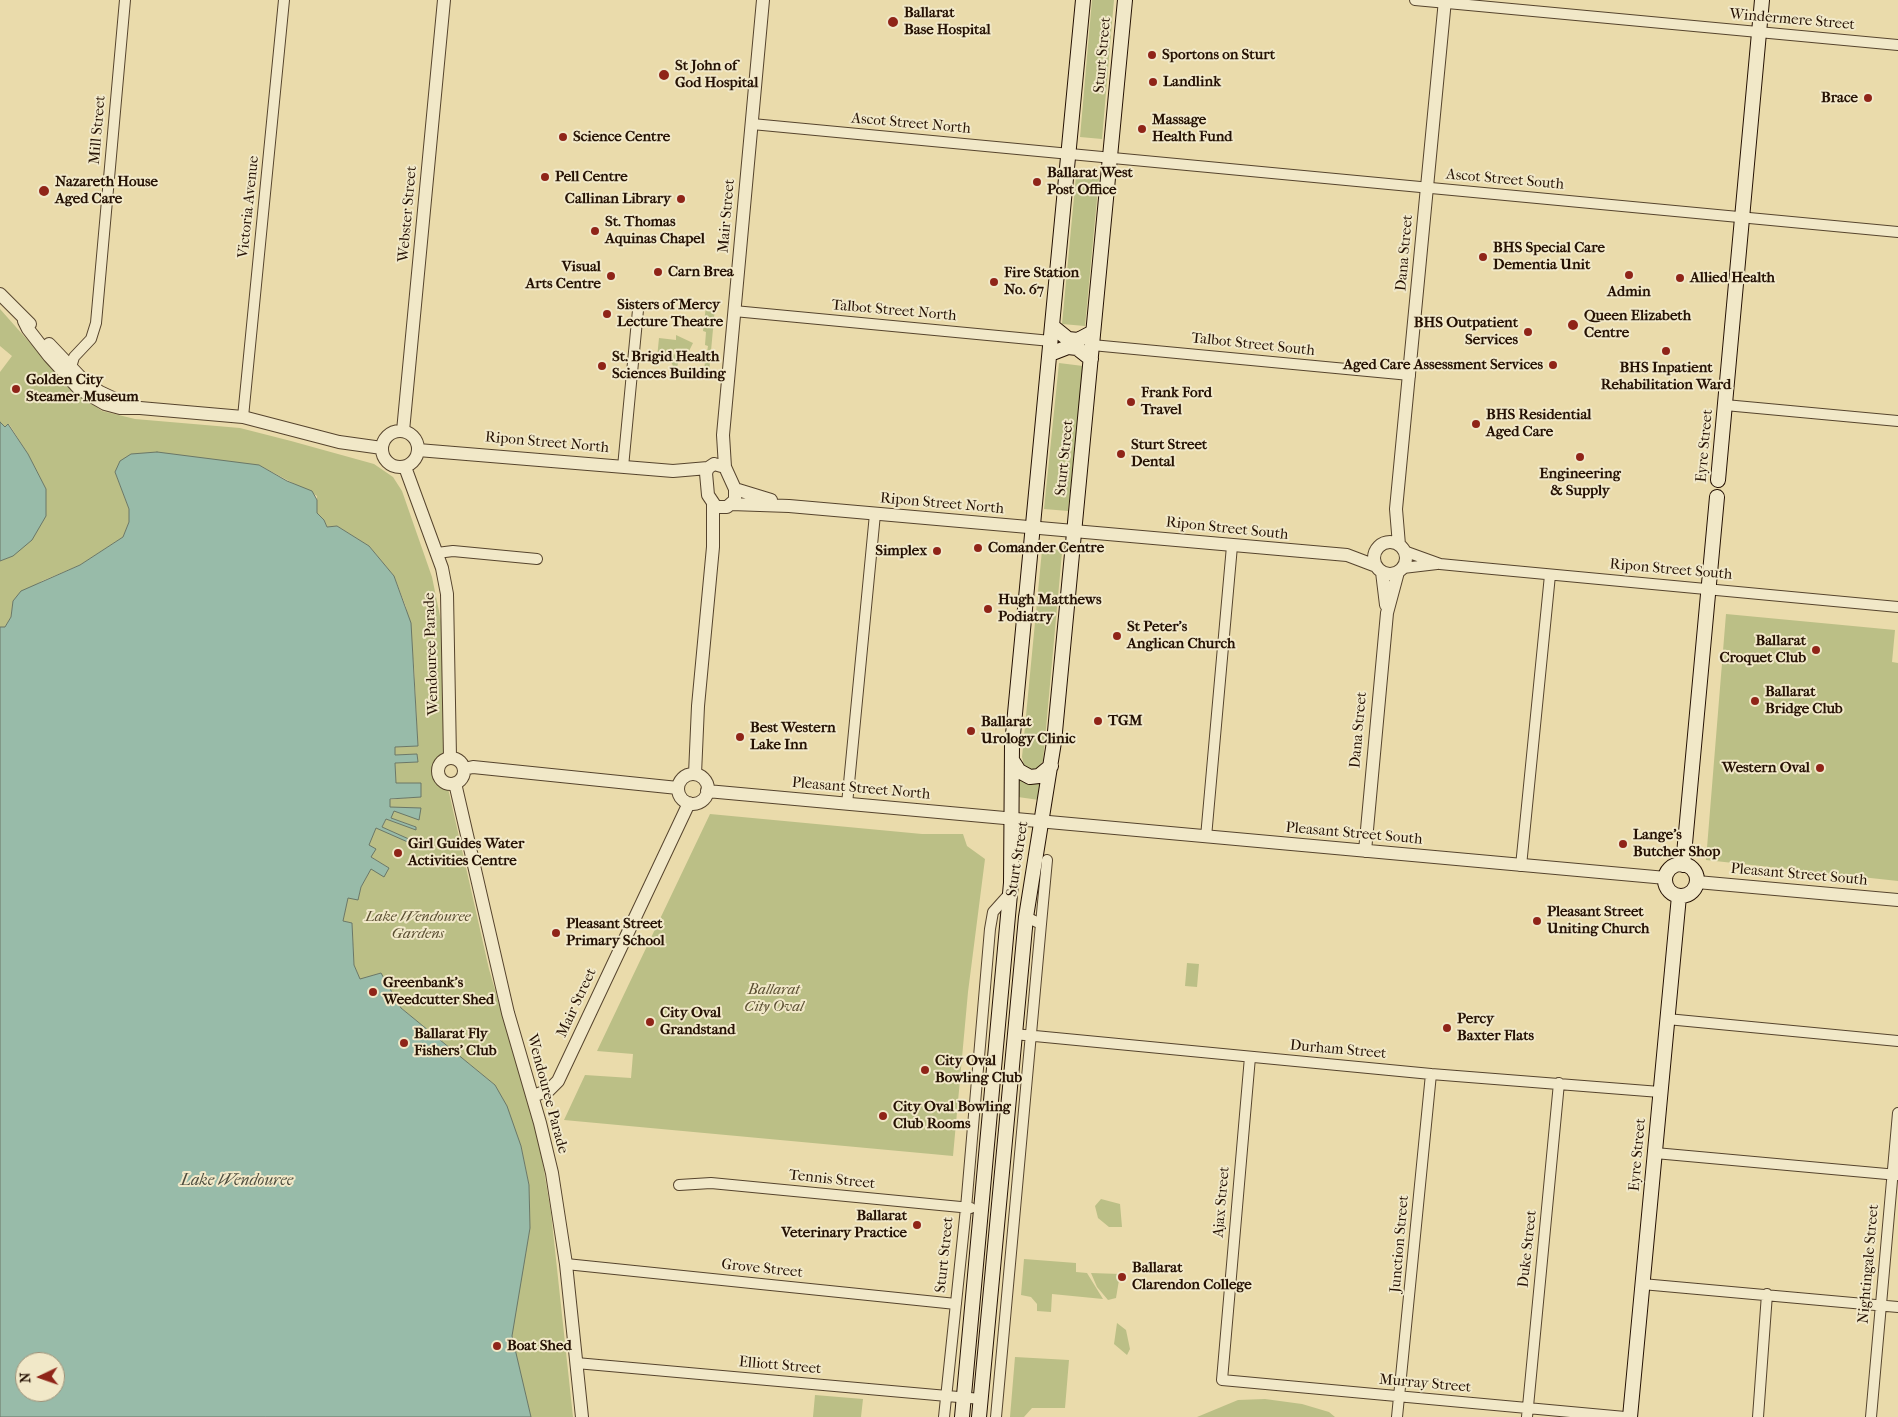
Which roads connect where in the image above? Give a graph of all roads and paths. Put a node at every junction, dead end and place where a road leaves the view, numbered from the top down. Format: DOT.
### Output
graph roads {
  1 [pos="125,0"];
  2 [pos="284,0"];
  3 [pos="444,0"];
  4 [pos="763,0"];
  5 [pos="1083,0"];
  6 [pos="1125,0"];
  7 [pos="1415,0"];
  8 [pos="1762,0"];
  9 [pos="1445,1"];
  10 [pos="1759,32"];
  11 [pos="1898,45"];
  12 [pos="752,124"];
  13 [pos="1068,154"];
  14 [pos="1110,158"];
  15 [pos="1427,188"];
  16 [pos="1742,217"];
  17 [pos="1898,232"];
  18 [pos="0,294"];
  19 [pos="638,310"];
  20 [pos="734,311"];
  21 [pos="1051,340"];
  22 [pos="1092,345"];
  23 [pos="65,364"];
  24 [pos="1410,375"];
  25 [pos="1725,405"];
  26 [pos="243,417"];
  27 [pos="1898,421"];
  28 [pos="403,431"];
  29 [pos="723,435"];
  30 [pos="382,448"];
  31 [pos="418,450"];
  32 [pos="405,466"];
  33 [pos="623,466"];
  34 [pos="709,467"];
  35 [pos="725,467"];
  36 [pos="673,471"];
  37 [pos="1718,480"];
  38 [pos="706,482"];
  39 [pos="735,489"];
  40 [pos="1717,498"];
  41 [pos="713,504"];
  42 [pos="729,506"];
  43 [pos="789,506"];
  44 [pos="1396,509"];
  45 [pos="875,514"];
  46 [pos="1033,528"];
  47 [pos="1074,532"];
  48 [pos="1232,546"];
  49 [pos="1381,546"];
  50 [pos="713,547"];
  51 [pos="1402,548"];
  52 [pos="436,553"];
  53 [pos="1347,555"];
  54 [pos="537,559"];
  55 [pos="1440,564"];
  56 [pos="1379,569"];
  57 [pos="1400,570"];
  58 [pos="1550,575"];
  59 [pos="1708,590"];
  60 [pos="1898,607"];
  61 [pos="1387,613"];
  62 [pos="450,757"];
  63 [pos="1012,760"];
  64 [pos="1051,766"];
  65 [pos="464,770"];
  66 [pos="695,774"];
  67 [pos="455,783"];
  68 [pos="678,788"];
  69 [pos="707,791"];
  70 [pos="689,803"];
  71 [pos="847,804"];
  72 [pos="1011,819"];
  73 [pos="1040,821"];
  74 [pos="1206,837"];
  75 [pos="1364,851"];
  76 [pos="1047,860"];
  77 [pos="1683,864"];
  78 [pos="1521,866"];
  79 [pos="1666,878"];
  80 [pos="1697,882"];
  81 [pos="1010,893"];
  82 [pos="1679,896"];
  83 [pos="1898,900"];
  84 [pos="1026,917"];
  85 [pos="1041,924"];
  86 [pos="1667,1020"];
  87 [pos="1014,1034"];
  88 [pos="1031,1035"];
  89 [pos="1898,1041"];
  90 [pos="1250,1057"];
  91 [pos="1431,1074"];
  92 [pos="1559,1083"];
  93 [pos="1660,1092"];
  94 [pos="532,1096"];
  95 [pos="1898,1113"];
  96 [pos="1655,1153"];
  97 [pos="1895,1174"];
  98 [pos="679,1185"];
  99 [pos="966,1208"];
  100 [pos="982,1209"];
  101 [pos="566,1264"];
  102 [pos="1642,1284"];
  103 [pos="1767,1294"];
  104 [pos="956,1304"];
  105 [pos="1880,1305"];
  106 [pos="1898,1307"];
  107 [pos="576,1363"];
  108 [pos="1222,1380"];
  109 [pos="946,1396"];
  110 [pos="1399,1396"];
  111 [pos="964,1398"];
  112 [pos="981,1399"];
  113 [pos="1527,1412"];
  114 [pos="582,1417"];
  115 [pos="944,1417"];
  116 [pos="962,1417"];
  117 [pos="979,1417"];
  118 [pos="996,1417"];
  119 [pos="1397,1417"];
  120 [pos="1625,1417"];
  121 [pos="1630,1417"];
  122 [pos="1758,1417"];
  123 [pos="1871,1417"];
  1 -- 23 [label="street, Mill Street"];
  2 -- 26 [label="street, Victoria Avenue"];
  3 -- 28 [label="street, Webster Street"];
  4 -- 12 [label="street, Mair Street"];
  5 -- 13 [label="main road, Sturt Street"];
  6 -- 14 [label="main road, Sturt Street"];
  7 -- 9 [label="street, Windermere Street"];
  8 -- 10 [label="main road, Eyre Street"];
  9 -- 10 [label="street, Windermere Street"];
  9 -- 15 [label="street, Dana Street"];
  10 -- 11 [label="street, Windermere Street"];
  10 -- 16 [label="main road, Eyre Street"];
  12 -- 13 [label="street, Ascot Street North"];
  12 -- 20 [label="street, Mair Street"];
  13 -- 14 [label="street, Ascot Street North"];
  13 -- 21 [label="main road, Sturt Street"];
  14 -- 15 [label="street, Ascot Street South"];
  14 -- 22 [label="main road, Sturt Street"];
  15 -- 16 [label="street, Ascot Street South"];
  15 -- 24 [label="street, Dana Street"];
  16 -- 17 [label="street, Ascot Street South"];
  16 -- 25 [label="main road, Eyre Street"];
  18 -- 23 [label="street"];
  19 -- 33 [label="street"];
  20 -- 21 [label="street, Talbot Street North"];
  20 -- 29 [label="street, Mair Street"];
  21 -- 22 [label="main road"];
  21 -- 22 [label="main road"];
  21 -- 46 [label="main road, Sturt Street"];
  22 -- 24 [label="street, Talbot Street South"];
  22 -- 47 [label="main road, Sturt Street"];
  23 -- 26 [label="street"];
  24 -- 44 [label="street, Dana Street"];
  25 -- 27 [label="street"];
  25 -- 37 [label="main road, Eyre Street"];
  26 -- 30 [label="street"];
  28 -- 30 [label="street"];
  28 -- 31 [label="street"];
  29 -- 34 [label="street, Mair Street"];
  29 -- 35 [label="street, Mair Street"];
  30 -- 32 [label="street"];
  31 -- 32 [label="street"];
  31 -- 33 [label="street, Ripon Street North"];
  32 -- 52 [label="street, Wendouree Parade"];
  33 -- 36 [label="street, Ripon Street North"];
  34 -- 35 [label="street"];
  34 -- 36 [label="street, Ripon Street North"];
  34 -- 38 [label="street"];
  35 -- 39 [label="street"];
  36 -- 38 [label="street, Ripon Street North"];
  37 -- 40 [label="street, Eyre Street"];
  38 -- 41 [label="street"];
  39 -- 42 [label="street"];
  39 -- 43 [label="street, Ripon Street North"];
  40 -- 59 [label="main road, Eyre Street"];
  41 -- 42 [label="street"];
  41 -- 50 [label="street"];
  42 -- 43 [label="street, Ripon Street North"];
  42 -- 50 [label="street"];
  43 -- 45 [label="street, Ripon Street North"];
  44 -- 49 [label="street, Dana Street"];
  44 -- 51 [label="street, Dana Street"];
  45 -- 46 [label="street, Ripon Street North"];
  45 -- 71 [label="street"];
  46 -- 47 [label="street, Ripon Street North"];
  46 -- 63 [label="main road, Sturt Street"];
  47 -- 48 [label="street, Ripon Street South"];
  47 -- 64 [label="main road, Sturt Street"];
  48 -- 53 [label="street, Ripon Street South"];
  48 -- 74 [label="street"];
  49 -- 51 [label="street"];
  49 -- 53 [label="street"];
  49 -- 56 [label="street"];
  50 -- 66 [label="street"];
  51 -- 55 [label="street, Ripon Street South"];
  51 -- 57 [label="street"];
  52 -- 54 [label="street"];
  52 -- 62 [label="street, Wendouree Parade"];
  53 -- 56 [label="street, Ripon Street South"];
  55 -- 57 [label="street, Ripon Street South"];
  55 -- 58 [label="street, Ripon Street South"];
  56 -- 57 [label="street"];
  56 -- 61 [label="street, Dana Street"];
  57 -- 61 [label="street, Dana Street"];
  58 -- 59 [label="street, Ripon Street South"];
  58 -- 78 [label="street"];
  59 -- 60 [label="street, Ripon Street South"];
  59 -- 77 [label="main road, Eyre Street"];
  61 -- 75 [label="street, Dana Street"];
  62 -- 65 [label="street"];
  62 -- 67 [label="street"];
  63 -- 64 [label="main road"];
  63 -- 72 [label="main road, Sturt Street"];
  64 -- 73 [label="main road, Sturt Street"];
  65 -- 67 [label="street"];
  65 -- 68 [label="street"];
  66 -- 68 [label="street"];
  66 -- 69 [label="street"];
  67 -- 94 [label="street, Wendouree Parade"];
  68 -- 70 [label="street"];
  69 -- 70 [label="street"];
  69 -- 71 [label="street, Pleasant Street North"];
  70 -- 94 [label="street, Mair Street"];
  71 -- 72 [label="street, Pleasant Street North"];
  72 -- 73 [label="street, Pleasant Street North"];
  72 -- 81 [label="main road, Sturt Street"];
  73 -- 74 [label="street, Pleasant Street South"];
  73 -- 84 [label="main road, Sturt Street"];
  74 -- 75 [label="street, Pleasant Street South"];
  75 -- 78 [label="street, Pleasant Street South"];
  76 -- 85 [label="street, Sturt Street"];
  77 -- 79 [label="main road"];
  77 -- 80 [label="main road"];
  78 -- 79 [label="street, Pleasant Street South"];
  79 -- 82 [label="main road"];
  80 -- 82 [label="main road"];
  80 -- 83 [label="street, Pleasant Street South"];
  81 -- 99 [label="street, Sturt Street"];
  81 -- 100 [label="main road, Sturt Street"];
  82 -- 86 [label="main road, Eyre Street"];
  84 -- 85 [label="street, Sturt Street"];
  84 -- 87 [label="main road, Sturt Street"];
  85 -- 88 [label="street, Sturt Street"];
  86 -- 89 [label="street"];
  86 -- 93 [label="main road, Eyre Street"];
  87 -- 88 [label="street, Durham Street"];
  87 -- 112 [label="main road, Sturt Street"];
  88 -- 90 [label="street, Durham Street"];
  88 -- 118 [label="street, Sturt Street"];
  90 -- 91 [label="street, Durham Street"];
  90 -- 108 [label="street, Ajax Street"];
  91 -- 92 [label="street, Durham Street"];
  91 -- 110 [label="street, Junction Street"];
  92 -- 93 [label="street, Durham Street"];
  92 -- 113 [label="street, Duke Street"];
  93 -- 96 [label="main road, Eyre Street"];
  94 -- 101 [label="street, Wendouree Parade"];
  95 -- 97 [label="street, Nightingale Street"];
  96 -- 97 [label="street"];
  96 -- 102 [label="main road, Eyre Street"];
  97 -- 105 [label="street, Nightingale Street"];
  98 -- 99 [label="street, Tennis Street"];
  99 -- 100 [label="street, Tennis Street"];
  99 -- 104 [label="street, Sturt Street"];
  100 -- 111 [label="main road, Sturt Street"];
  101 -- 104 [label="street, Grove Street"];
  101 -- 107 [label="street, Wendouree Parade"];
  102 -- 103 [label="street"];
  102 -- 121 [label="main road, Eyre Street"];
  103 -- 105 [label="street"];
  103 -- 122 [label="street"];
  104 -- 109 [label="street, Sturt Street"];
  105 -- 106 [label="street"];
  105 -- 123 [label="street, Nightingale Street"];
  107 -- 109 [label="street, Elliott Street"];
  107 -- 114 [label="street, Wendouree Parade"];
  108 -- 110 [label="street, Murray Street"];
  109 -- 111 [label="street, Elliott Street"];
  109 -- 115 [label="street, Sturt Street"];
  110 -- 113 [label="street, Murray Street"];
  110 -- 119 [label="street, Junction Street"];
  111 -- 112 [label="street, Elliott Street"];
  111 -- 116 [label="main road, Sturt Street"];
  112 -- 117 [label="main road, Sturt Street"];
  113 -- 120 [label="street, Murray Street"];
}
